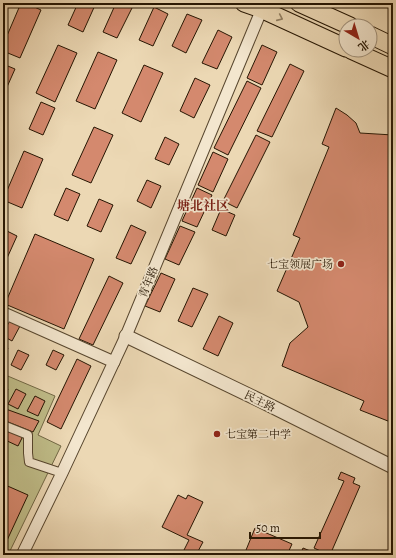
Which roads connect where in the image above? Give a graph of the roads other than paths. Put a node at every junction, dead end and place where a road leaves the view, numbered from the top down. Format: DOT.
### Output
graph roads {
  1 [pos="244,3"];
  2 [pos="299,3"];
  3 [pos="263,6"];
  4 [pos="338,21"];
  5 [pos="378,39"];
  6 [pos="338,44"];
  7 [pos="393,46"];
  8 [pos="369,58"];
  9 [pos="393,69"];
  10 [pos="3,321"];
  11 [pos="126,336"];
  12 [pos="114,362"];
  13 [pos="3,425"];
  14 [pos="393,467"];
  15 [pos="62,473"];
  16 [pos="22,555"];
  1 -- 3 [label="main road"];
  2 -- 4 [label="main road"];
  3 -- 6 [label="main road, one-way"];
  3 -- 11 [label="street, 青年路"];
  5 -- 7 [label="main road"];
  8 -- 9 [label="main road"];
  10 -- 12 [label="street"];
  11 -- 12 [label="street, 青年路"];
  11 -- 14 [label="street, 民主路"];
  12 -- 15 [label="street, 青年路"];
  13 -- 15 [label="street"];
  15 -- 16 [label="street, 青年路"];
}
